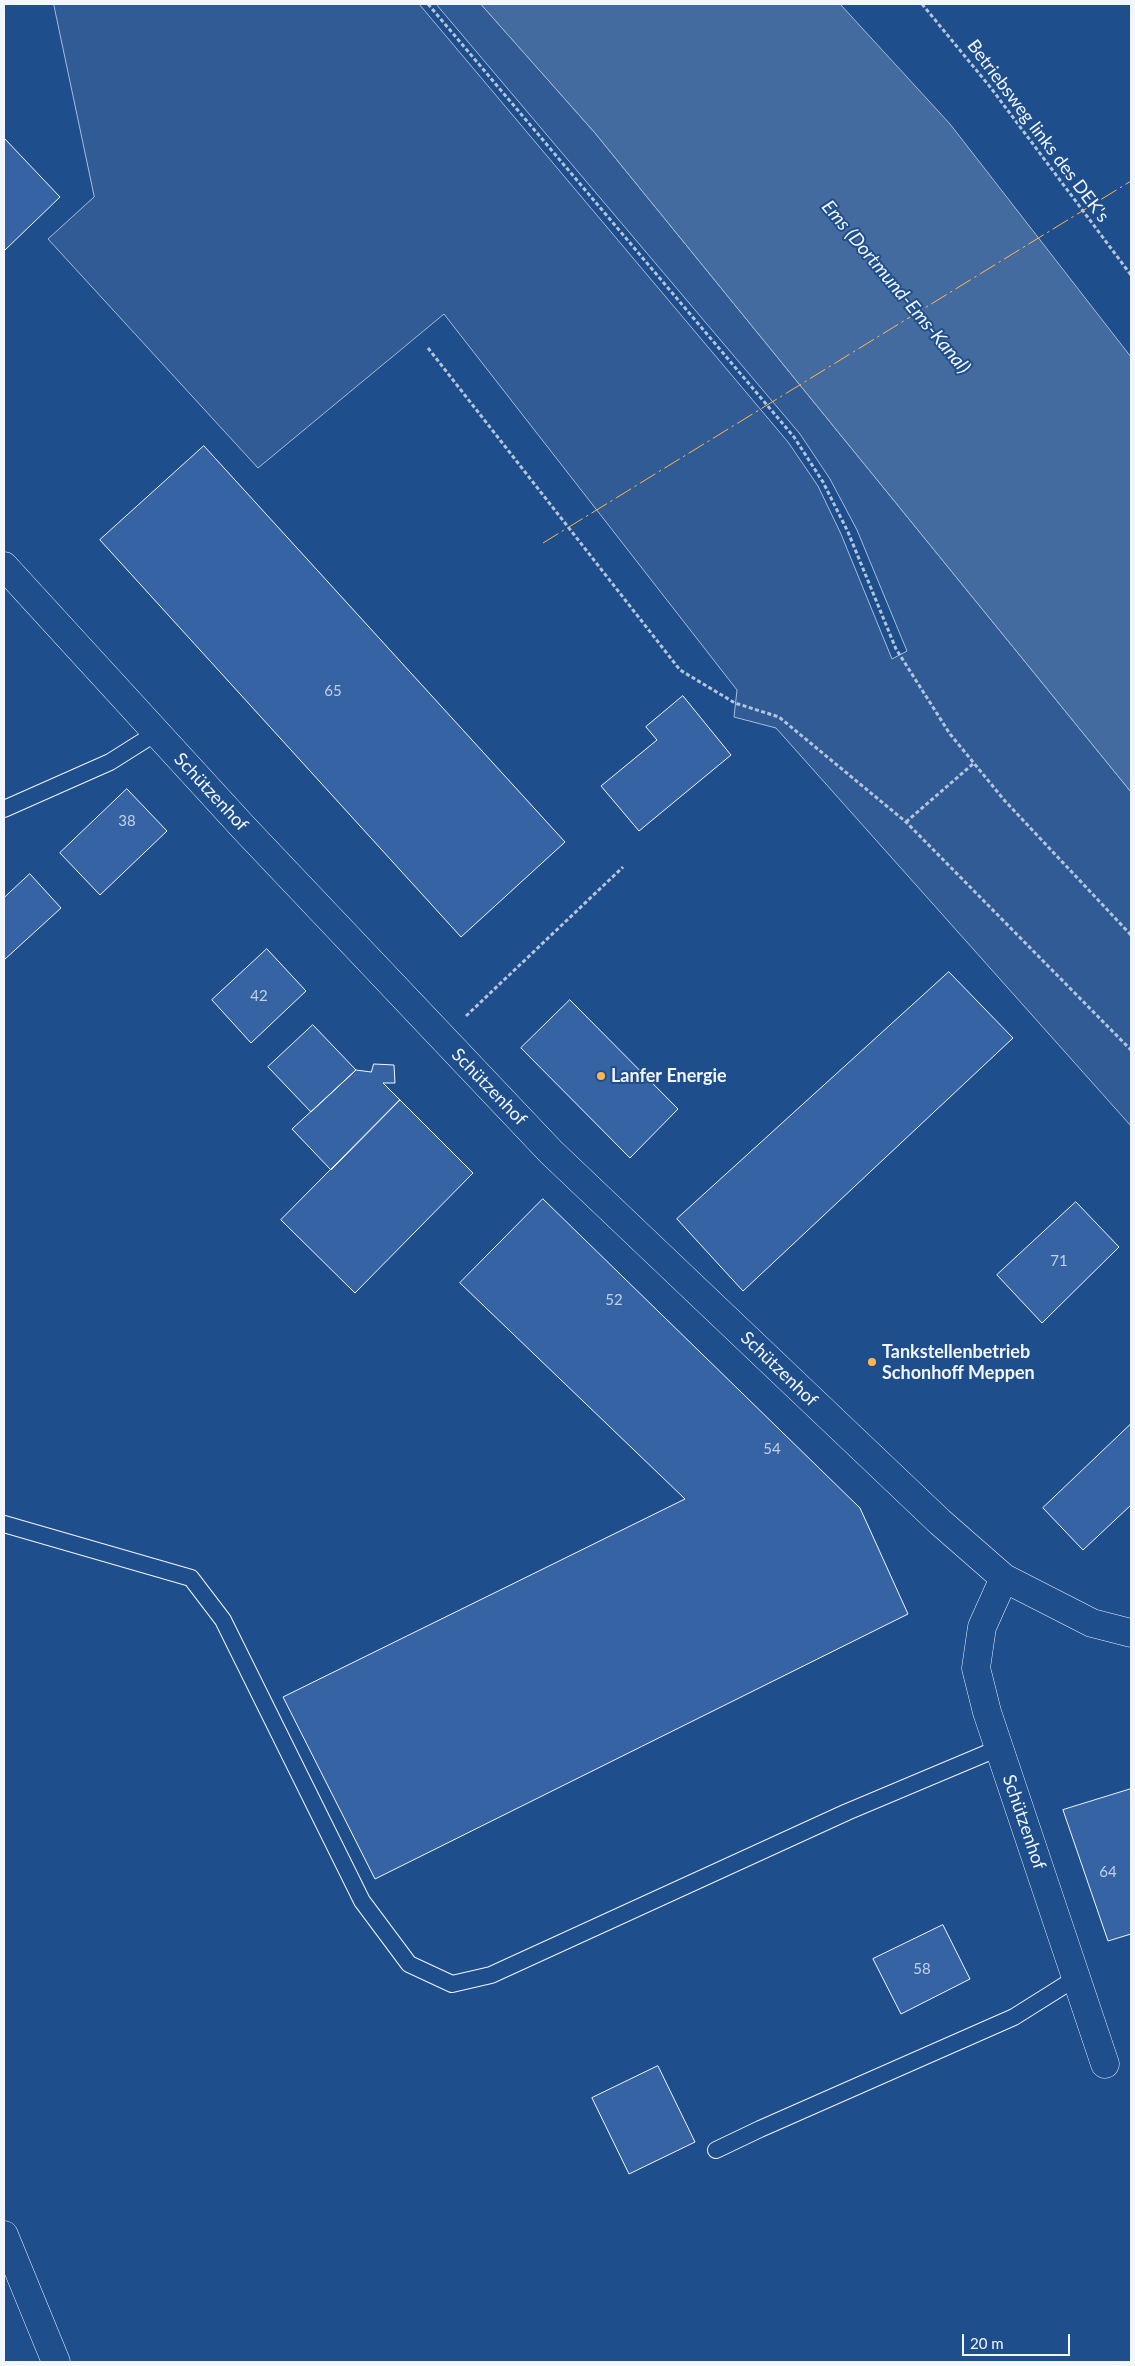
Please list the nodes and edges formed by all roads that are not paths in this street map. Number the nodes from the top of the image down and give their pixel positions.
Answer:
1 (4, 566) edge
2 (156, 733) junction
3 (4, 809) edge
4 (4, 1524) edge
5 (1004, 1578) junction
6 (1131, 1633) edge
7 (999, 1748) junction
8 (1076, 1978) junction
9 (1105, 2064) dead end
10 (716, 2150) dead end
11 (4, 2235) edge
12 (56, 2362) edge

1 - 2 street, Schützenhof
2 - 3 lane
2 - 5 street, Schützenhof
4 - 7 lane
5 - 6 street, Schützenhof
5 - 7 street, Schützenhof
7 - 8 street, Schützenhof
8 - 9 street, Schützenhof
8 - 10 lane
11 - 12 street

